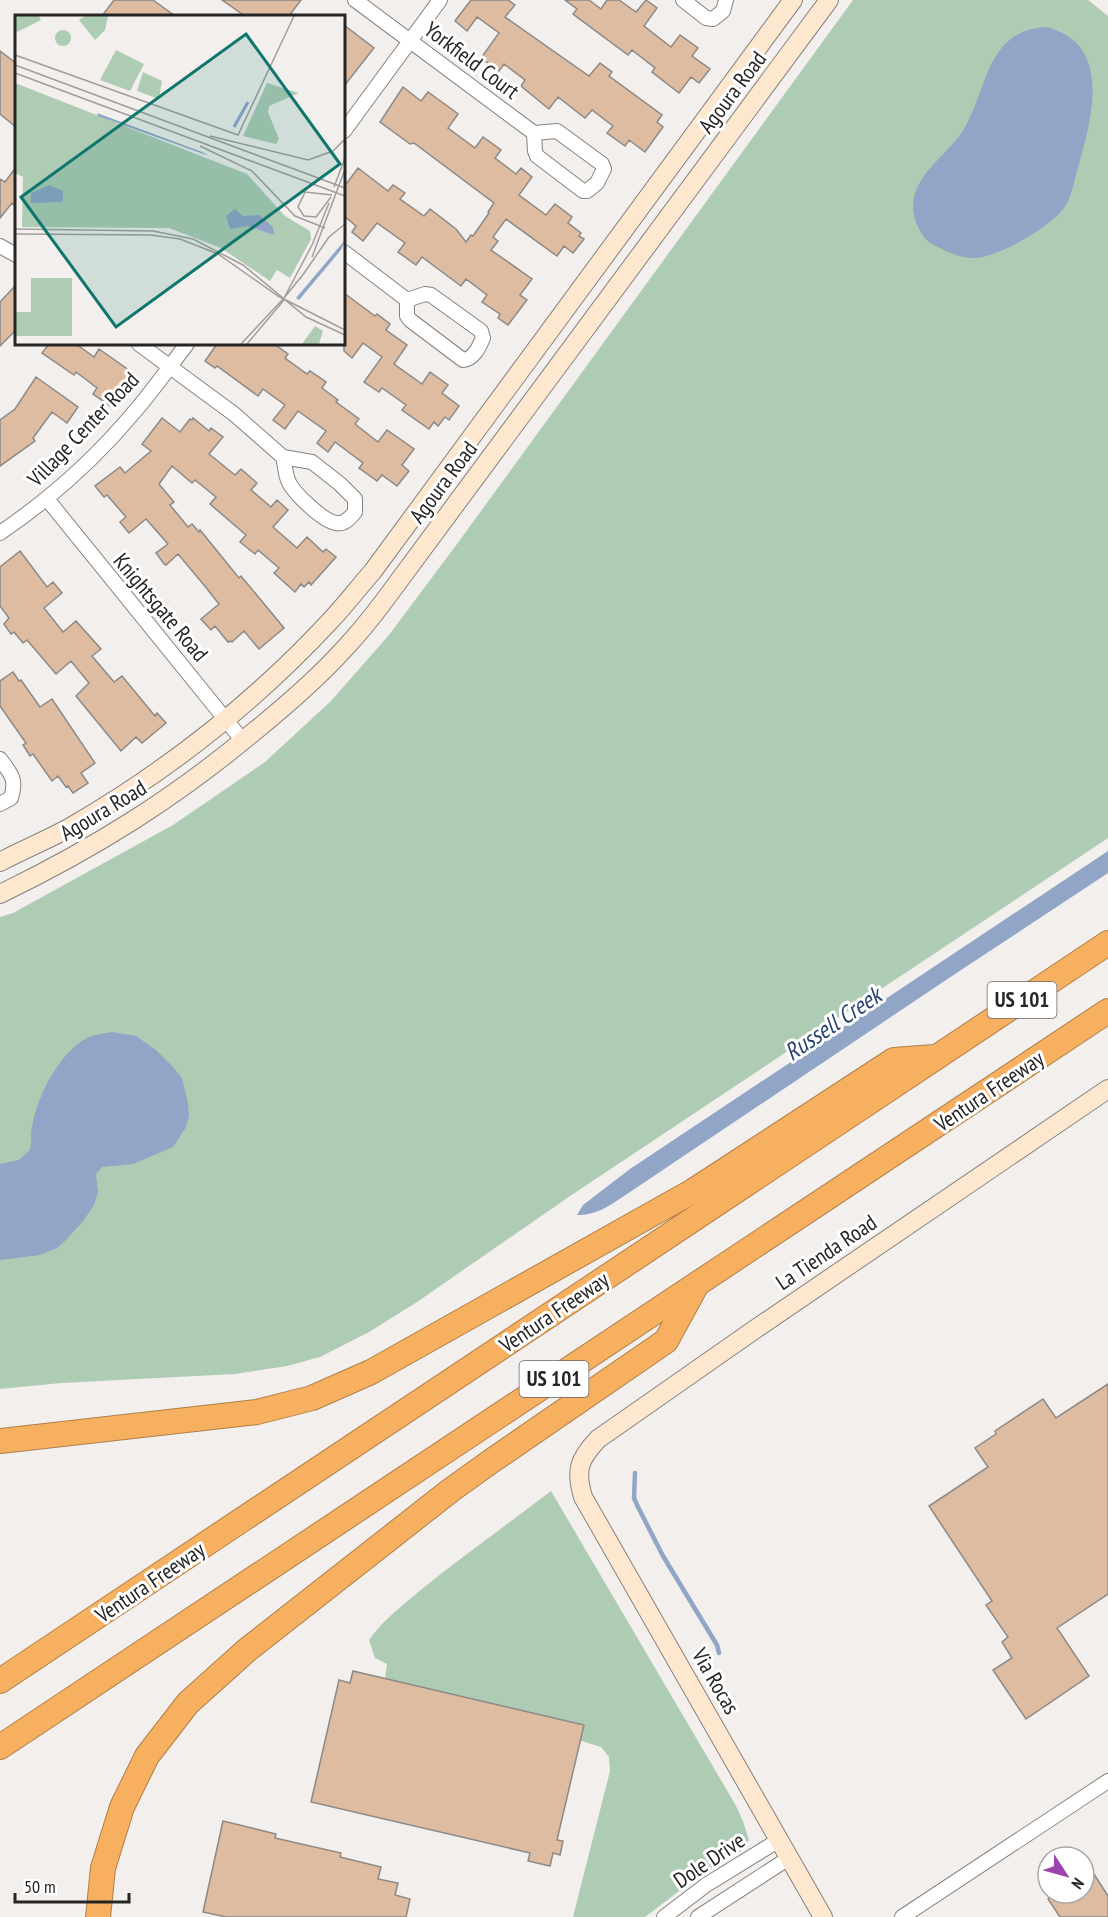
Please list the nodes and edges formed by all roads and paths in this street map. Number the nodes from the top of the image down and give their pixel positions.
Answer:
1 (355, 0) edge
2 (440, 0) edge
3 (683, 0) edge
4 (726, 0) edge
5 (793, 0) edge
6 (829, 0) edge
7 (411, 40) junction
8 (345, 130) edge
9 (534, 133) junction
10 (345, 253) edge
11 (407, 300) junction
12 (140, 345) edge
13 (186, 345) edge
14 (170, 366) junction
15 (284, 457) junction
16 (47, 499) junction
17 (0, 533) edge
18 (226, 719) junction
19 (243, 741) junction
20 (0, 759) edge
21 (0, 804) edge
22 (0, 861) edge
23 (0, 894) edge
24 (1108, 943) edge
25 (1108, 1011) edge
26 (937, 1056) junction
27 (1108, 1089) edge
28 (696, 1285) junction
29 (0, 1441) edge
30 (579, 1464) joint
31 (0, 1681) edge
32 (0, 1747) edge
33 (1108, 1781) edge
34 (779, 1840) junction
35 (789, 1858) junction
36 (98, 1917) edge
37 (664, 1917) edge
38 (698, 1917) edge
39 (823, 1917) edge
40 (903, 1917) edge

1 - 7 street, Yorkfield Court
2 - 7 street
3 - 4 street
5 - 18 main road, Agoura Road
6 - 19 main road, Agoura Road
7 - 8 street
7 - 9 street, Yorkfield Court
9 - 9 street
10 - 11 street
11 - 11 street
12 - 14 street
13 - 14 street, Village Center Road
14 - 15 street
14 - 16 street, Village Center Road
15 - 15 street
16 - 17 street, Village Center Road
16 - 18 street, Knightsgate Road
18 - 19 street, Knightsgate Road
18 - 22 main road, Agoura Road
19 - 23 main road, Agoura Road
20 - 21 street
24 - 26 highway, Ventura Freeway / US 101
25 - 28 highway, Ventura Freeway / US 101
26 - 29 highway
26 - 31 highway, Ventura Freeway / US 101
27 - 30 main road, La Tienda Road
28 - 32 highway, Ventura Freeway / US 101
28 - 36 highway
30 - 34 main road, Via Rocas
33 - 40 street
34 - 35 main road, Via Rocas
34 - 37 street, Dole Drive
35 - 38 street, Dole Drive
35 - 39 main road, Via Rocas

